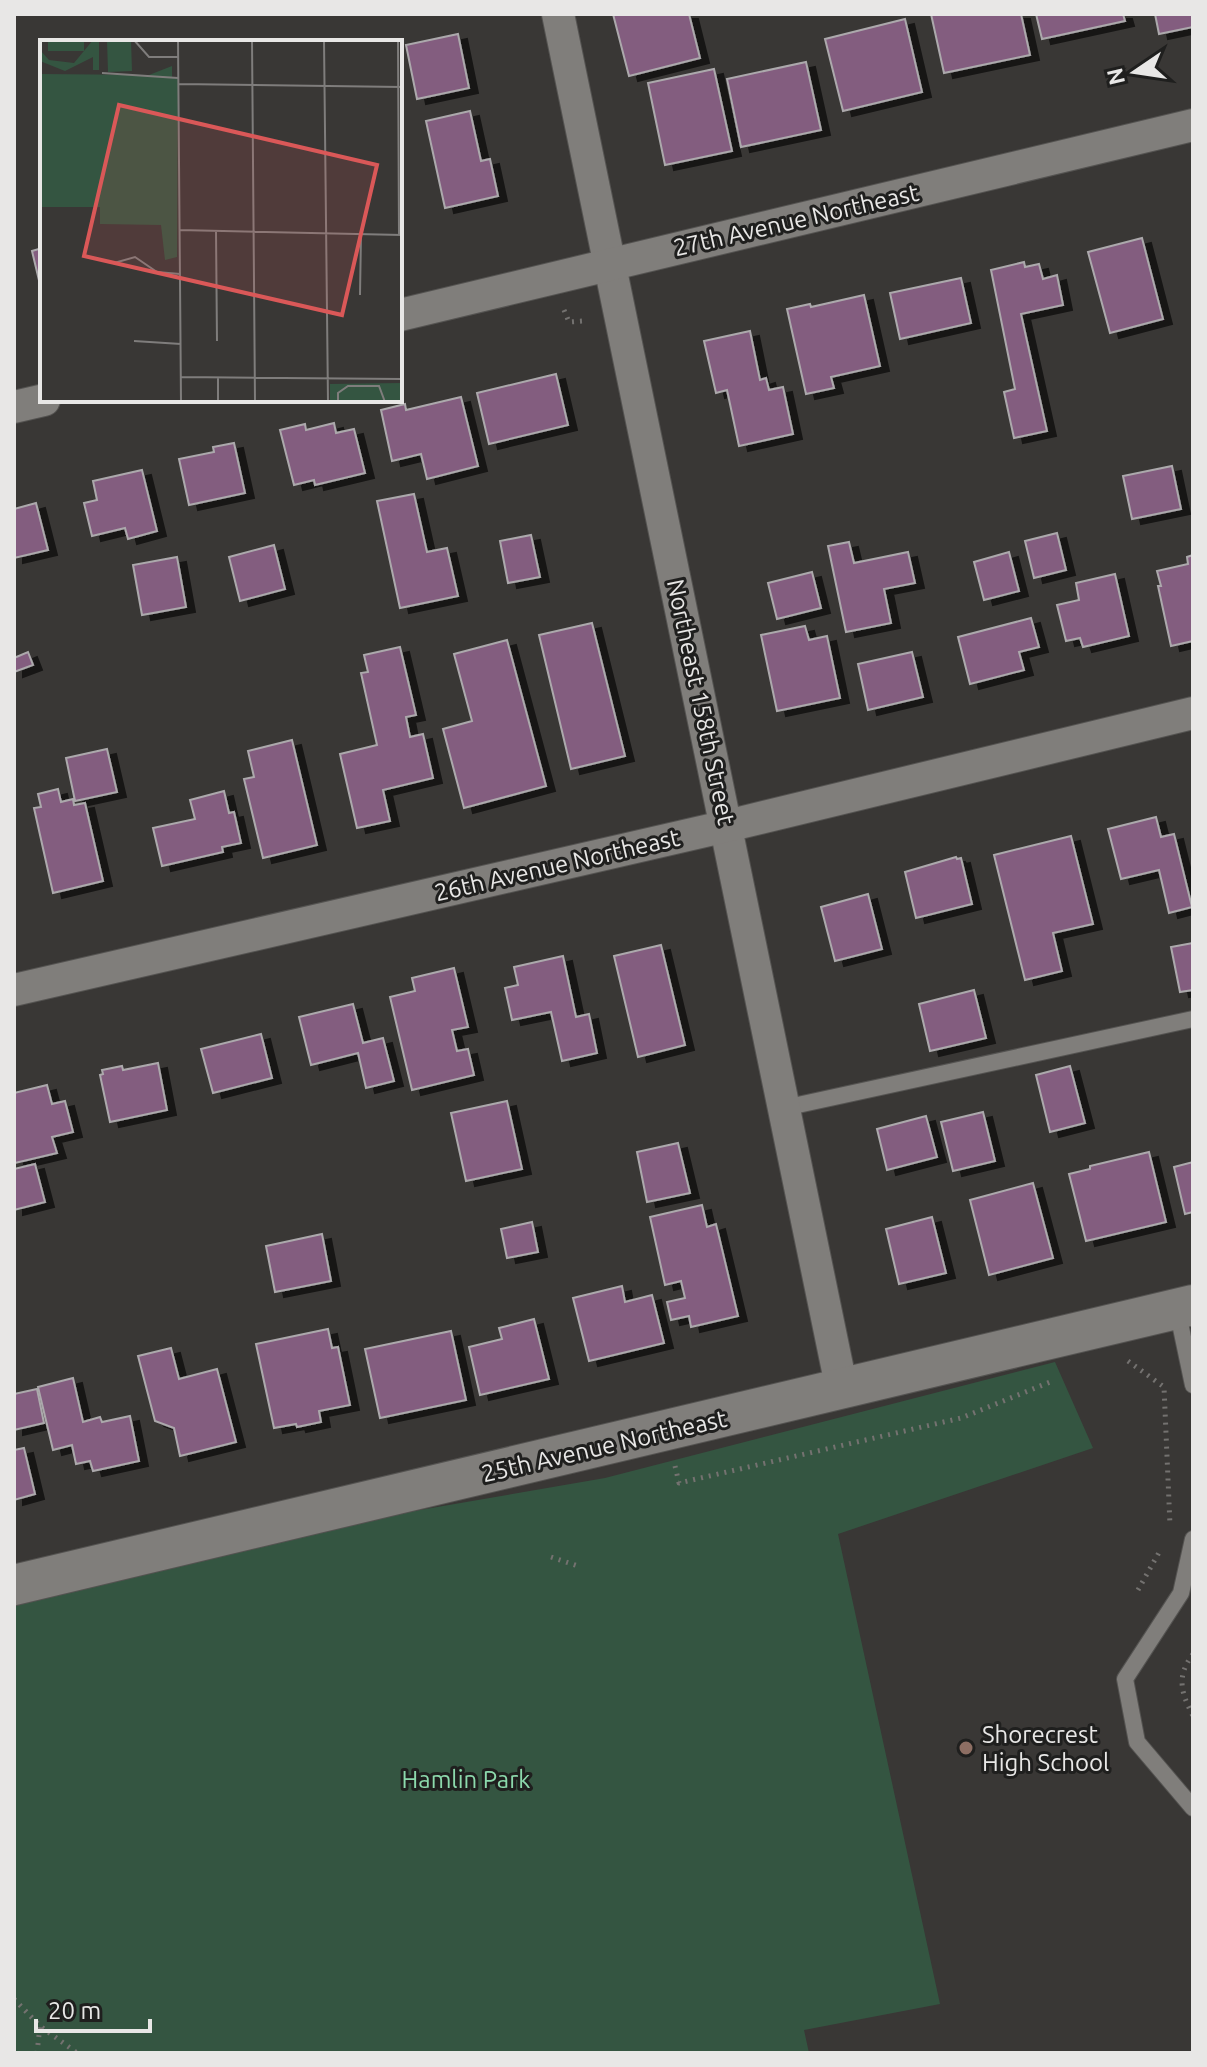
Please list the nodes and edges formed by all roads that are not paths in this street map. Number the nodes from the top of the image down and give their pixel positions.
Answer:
1 (558, 14) edge
2 (1193, 125) edge
3 (610, 264) junction
4 (402, 315) edge
5 (40, 401) edge
6 (14, 407) edge
7 (1193, 713) edge
8 (727, 826) junction
9 (14, 990) edge
10 (1193, 1019) edge
11 (784, 1108) junction
12 (1185, 1307) edge
13 (1193, 1385) edge
14 (842, 1390) junction
15 (1193, 1539) edge
16 (14, 1585) edge
17 (1193, 1808) edge

1 - 3 street, Northeast 158th Street
2 - 3 street, 27th Avenue Northeast
3 - 4 street, 27th Avenue Northeast
3 - 8 street, Northeast 158th Street
5 - 6 street
7 - 8 street, 26th Avenue Northeast
8 - 9 street, 26th Avenue Northeast
8 - 11 street, Northeast 158th Street
10 - 11 lane
11 - 14 street, Northeast 158th Street
12 - 13 lane
12 - 14 street, 25th Avenue Northeast
14 - 16 street, 25th Avenue Northeast
15 - 17 lane

